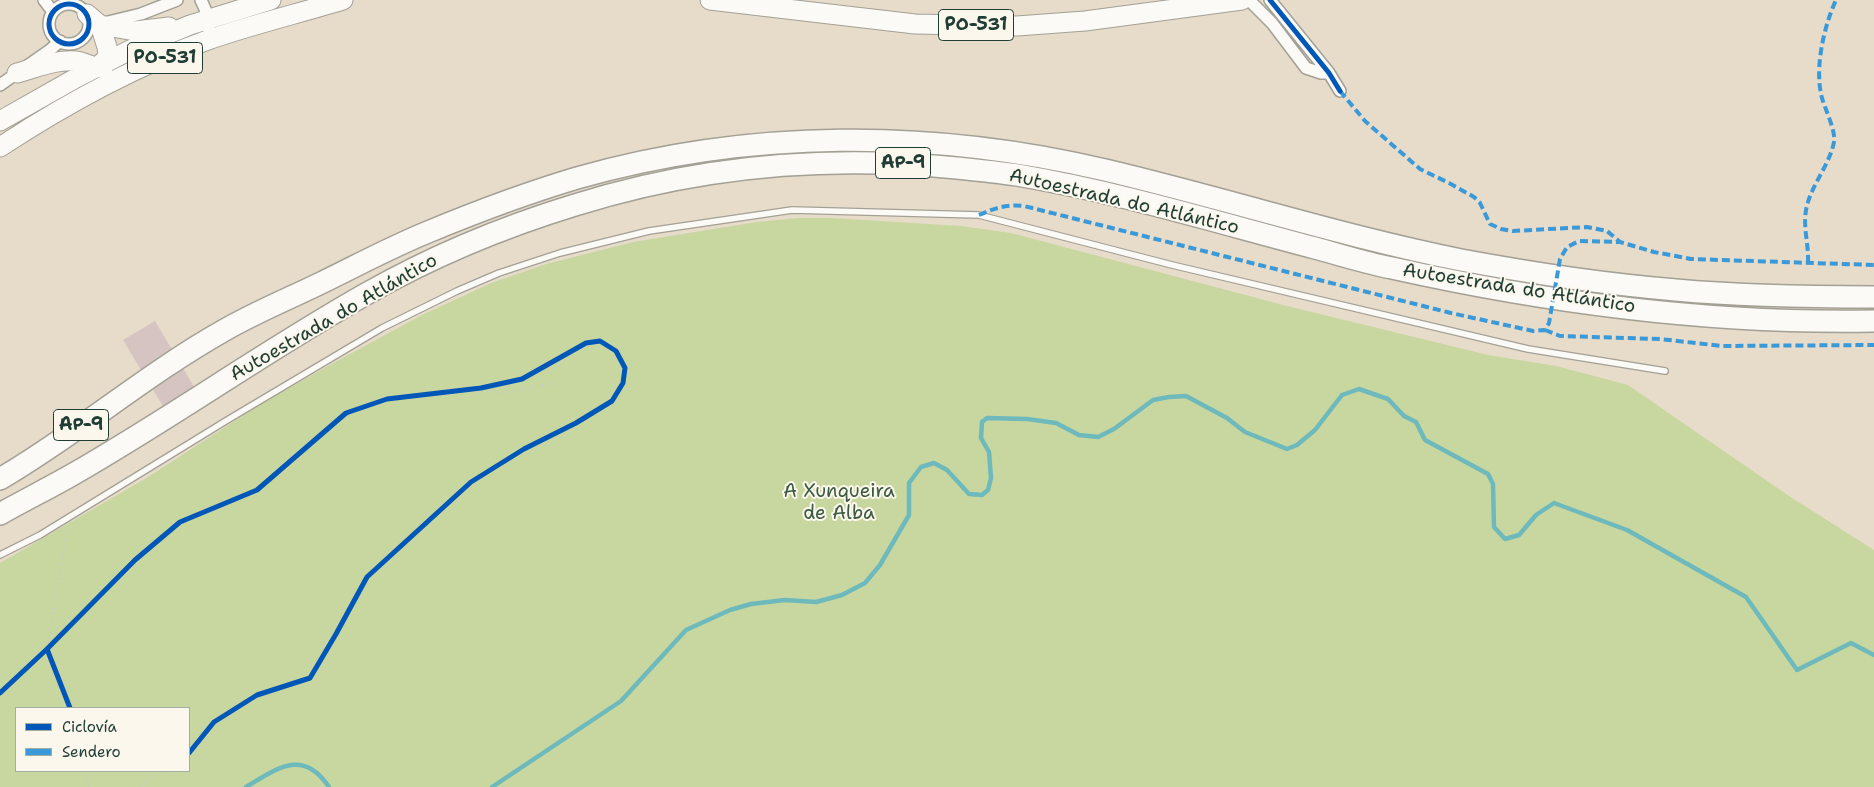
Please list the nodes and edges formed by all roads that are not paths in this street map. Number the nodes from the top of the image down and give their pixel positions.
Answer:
1 (44, 0) edge
2 (177, 0) edge
3 (201, 0) edge
4 (271, 0) edge
5 (343, 0) edge
6 (710, 0) edge
7 (809, 0) edge
8 (1158, 0) edge
9 (1242, 0) edge
10 (1249, 0) edge
11 (1270, 0) edge
12 (53, 12) junction
13 (95, 21) junction
14 (267, 23) junction
15 (190, 24) junction
16 (209, 24) junction
17 (60, 41) junction
18 (97, 68) junction
19 (77, 69) junction
20 (17, 73) junction
21 (1329, 73) junction
22 (0, 85) edge
23 (1340, 91) dead end
24 (0, 121) edge
25 (0, 130) edge
26 (0, 147) edge
27 (1874, 297) edge
28 (1874, 321) edge
29 (1665, 371) dead end
30 (0, 479) edge
31 (0, 514) edge
32 (0, 555) edge

1 - 12 street
2 - 13 street
3 - 16 street
4 - 16 main road, PO-531
5 - 14 main road, PO-531
6 - 9 main road, PO-531
7 - 8 main road, PO-531
10 - 21 street
11 - 21 street
12 - 13 street
12 - 17 street
13 - 15 main road
13 - 17 street
13 - 18 main road
14 - 16 main road
14 - 26 main road, PO-531
15 - 16 main road, PO-531
15 - 18 main road, PO-531
16 - 18 main road
17 - 19 lane
17 - 20 street
18 - 19 main road, PO-531
18 - 25 main road
19 - 20 main road
19 - 24 main road, PO-531
20 - 22 street
21 - 23 street
27 - 30 highway, Autoestrada do Atlántico / AP-9
28 - 31 highway, Autoestrada do Atlántico / AP-9
29 - 32 lane

